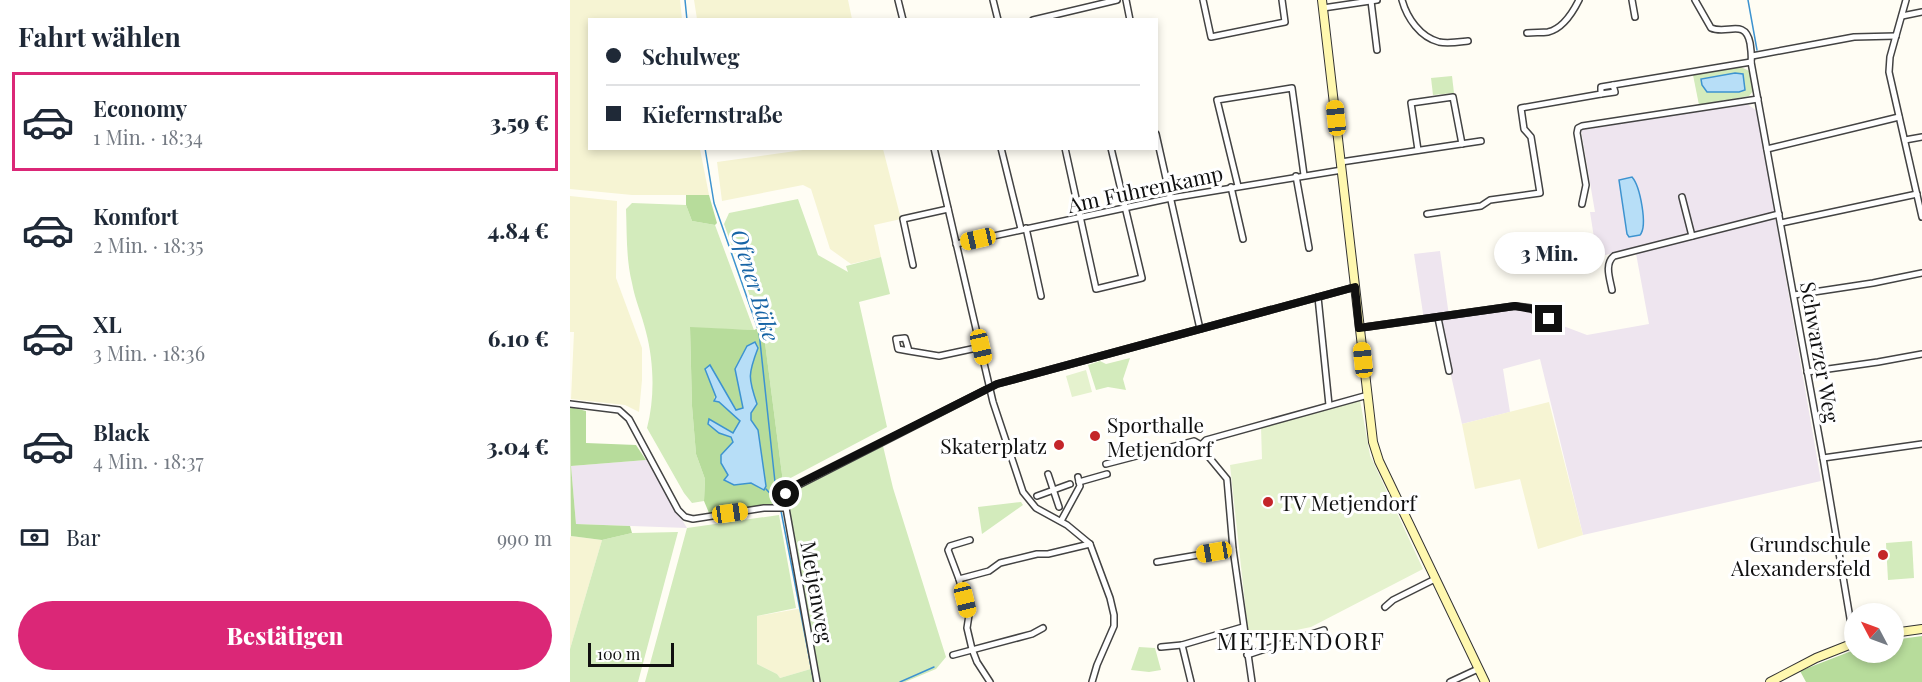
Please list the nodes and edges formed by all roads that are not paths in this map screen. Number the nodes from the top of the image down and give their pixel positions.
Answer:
1 (898, 0) edge
2 (993, 0) edge
3 (1117, 0) edge
4 (1126, 0) edge
5 (1203, 0) edge
6 (1282, 0) edge
7 (1377, 0) edge
8 (1402, 0) edge
9 (1579, 0) edge
10 (1632, 0) edge
11 (1695, 0) edge
12 (1906, 0) edge
13 (1371, 1) edge
14 (1323, 4) edge
15 (1922, 12) edge
16 (1902, 16) junction
17 (1635, 17) dead end
18 (902, 18) edge
19 (998, 18) edge
20 (1039, 18) edge
21 (1130, 18) edge
22 (1527, 33) dead end
23 (1896, 36) junction
24 (1468, 41) dead end
25 (1377, 50) dead end
26 (1751, 59) junction
27 (1758, 99) junction
28 (1899, 117) junction
29 (1922, 137) edge
30 (1905, 140) junction
31 (1481, 141) dead end
32 (1158, 143) edge
33 (1462, 144) junction
34 (1767, 149) junction
35 (934, 150) edge
36 (1002, 150) edge
37 (1065, 150) edge
38 (1111, 150) edge
39 (1418, 150) junction
40 (1341, 166) junction
41 (1304, 175) junction
42 (1296, 176) junction
43 (1238, 186) junction
44 (1231, 187) junction
45 (1917, 194) junction
46 (1682, 196) dead end
47 (1171, 198) junction
48 (1582, 204) dead end
49 (1124, 207) junction
50 (948, 209) junction
51 (1426, 214) dead end
52 (1779, 214) junction
53 (1922, 217) edge
54 (1081, 218) junction
55 (1781, 223) junction
56 (1023, 229) junction
57 (1692, 236) junction
58 (1243, 239) dead end
59 (956, 244) junction
60 (1309, 248) dead end
61 (913, 265) dead end
62 (1922, 273) edge
63 (1355, 287) junction
64 (1612, 290) dead end
65 (1794, 295) junction
66 (1041, 296) dead end
67 (1318, 297) junction
68 (1438, 318) junction
69 (1549, 319) dead end
70 (1359, 328) junction
71 (1200, 329) junction
72 (981, 347) junction
73 (909, 351) dead end
74 (1922, 354) edge
75 (1449, 371) dead end
76 (1808, 372) junction
77 (991, 387) junction
78 (1368, 395) junction
79 (570, 404) edge
80 (1329, 405) junction
81 (1922, 444) edge
82 (1202, 445) junction
83 (1823, 458) junction
84 (1106, 464) dead end
85 (1048, 474) dead end
86 (1107, 474) dead end
87 (1070, 484) dead end
88 (1054, 490) junction
89 (1037, 496) dead end
90 (1059, 507) dead end
91 (786, 508) junction
92 (1061, 521) junction
93 (970, 540) dead end
94 (1090, 544) junction
95 (1233, 549) junction
96 (1157, 562) dead end
97 (959, 579) junction
98 (1436, 579) junction
99 (1849, 603) edge
100 (1384, 607) dead end
101 (1243, 627) junction
102 (1043, 628) dead end
103 (1324, 630) dead end
104 (1922, 630) edge
105 (1904, 632) edge
106 (1182, 645) junction
107 (1161, 647) dead end
108 (1844, 647) edge
109 (972, 649) junction
110 (953, 655) dead end
111 (1247, 655) junction
112 (1478, 669) junction
113 (817, 682) edge
114 (990, 682) edge
115 (1092, 682) edge
116 (1191, 682) edge
117 (1252, 682) edge
118 (1450, 682) edge
119 (1485, 682) edge
120 (1770, 682) edge

1 - 18 street
2 - 19 street
3 - 20 street
4 - 21 street
5 - 6 street
7 - 13 street
8 - 24 street
9 - 22 street
10 - 17 street
11 - 26 street, Schwarzer Weg
12 - 16 street
13 - 14 street
13 - 25 street
14 - 40 street
15 - 16 street
16 - 23 street
23 - 26 street
23 - 28 street
26 - 27 street, Schwarzer Weg
26 - 51 street
27 - 34 street, Schwarzer Weg
27 - 48 street
28 - 30 street
28 - 34 street
29 - 30 street
30 - 45 street
31 - 33 street, Am Fuhrenkamp
32 - 47 street
33 - 39 street, Am Fuhrenkamp
33 - 39 street
34 - 52 street, Schwarzer Weg
35 - 50 street
36 - 56 street
37 - 54 street
38 - 49 street
39 - 40 street, Am Fuhrenkamp
40 - 41 street, Am Fuhrenkamp
40 - 63 street
41 - 42 street, Am Fuhrenkamp
41 - 43 street
42 - 43 street, Am Fuhrenkamp
42 - 60 street
43 - 44 street, Am Fuhrenkamp
44 - 47 street, Am Fuhrenkamp
44 - 58 street
45 - 53 street
45 - 55 street
46 - 57 street
47 - 49 street, Am Fuhrenkamp
47 - 71 street
49 - 54 street, Am Fuhrenkamp
49 - 54 street
50 - 59 street
50 - 61 street
52 - 55 street, Schwarzer Weg
52 - 57 street
54 - 56 street, Am Fuhrenkamp
55 - 65 street, Schwarzer Weg
56 - 59 street, Am Fuhrenkamp
56 - 66 street
57 - 64 street
59 - 72 street
62 - 65 street
63 - 67 street
63 - 70 street
65 - 76 street, Schwarzer Weg
67 - 71 street
67 - 80 street
68 - 69 street
68 - 70 street
68 - 75 street
70 - 78 street
71 - 77 street
72 - 73 street
72 - 77 street
74 - 76 street
76 - 83 street, Schwarzer Weg
77 - 91 street
77 - 92 street
78 - 80 street
78 - 98 street
79 - 91 street
80 - 82 street
81 - 83 street
82 - 84 street
82 - 95 street
83 - 99 street, Schwarzer Weg
85 - 88 street
86 - 92 street
87 - 88 street
88 - 89 street
88 - 90 street
91 - 113 street, Metjenweg
92 - 94 street
93 - 97 street
94 - 97 street
94 - 115 street
95 - 96 street
95 - 101 street
97 - 109 street
98 - 100 street
98 - 112 street
101 - 106 street
101 - 111 street
102 - 109 street
103 - 111 street
104 - 105 street
106 - 107 street
106 - 116 street
108 - 120 street
109 - 110 street
109 - 114 street
111 - 117 street
112 - 118 street
112 - 119 street

